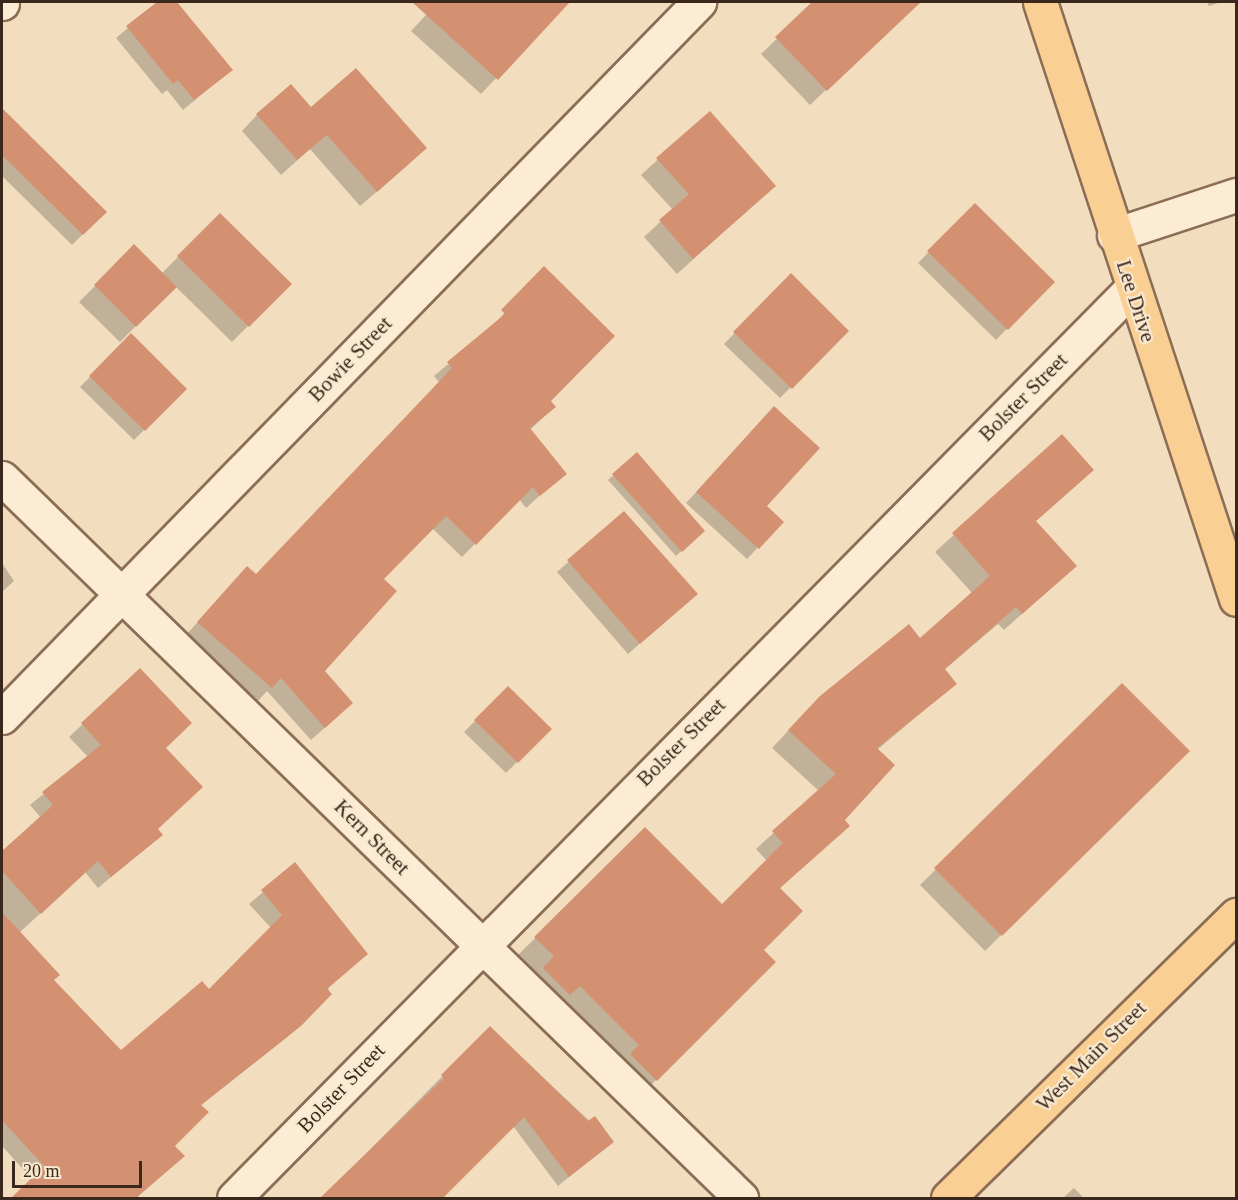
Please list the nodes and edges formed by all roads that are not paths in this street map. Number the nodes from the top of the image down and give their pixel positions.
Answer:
1 (699, 2) edge
2 (1040, 2) edge
3 (1236, 195) edge
4 (1114, 235) junction
5 (1132, 288) junction
6 (2, 478) edge
7 (121, 594) junction
8 (1236, 599) edge
9 (2, 717) edge
10 (1236, 915) edge
11 (481, 944) junction
12 (234, 1198) edge
13 (741, 1198) edge
14 (948, 1198) edge

1 - 7 street, Bowie Street
2 - 4 main road, Lee Drive
3 - 4 street
4 - 5 main road, Lee Drive
5 - 8 main road, Lee Drive
5 - 11 street, Bolster Street
6 - 7 street, Kern Street
7 - 9 street, Bowie Street
7 - 11 street, Kern Street
10 - 14 main road, West Main Street
11 - 12 street, Bolster Street
11 - 13 street, Kern Street

